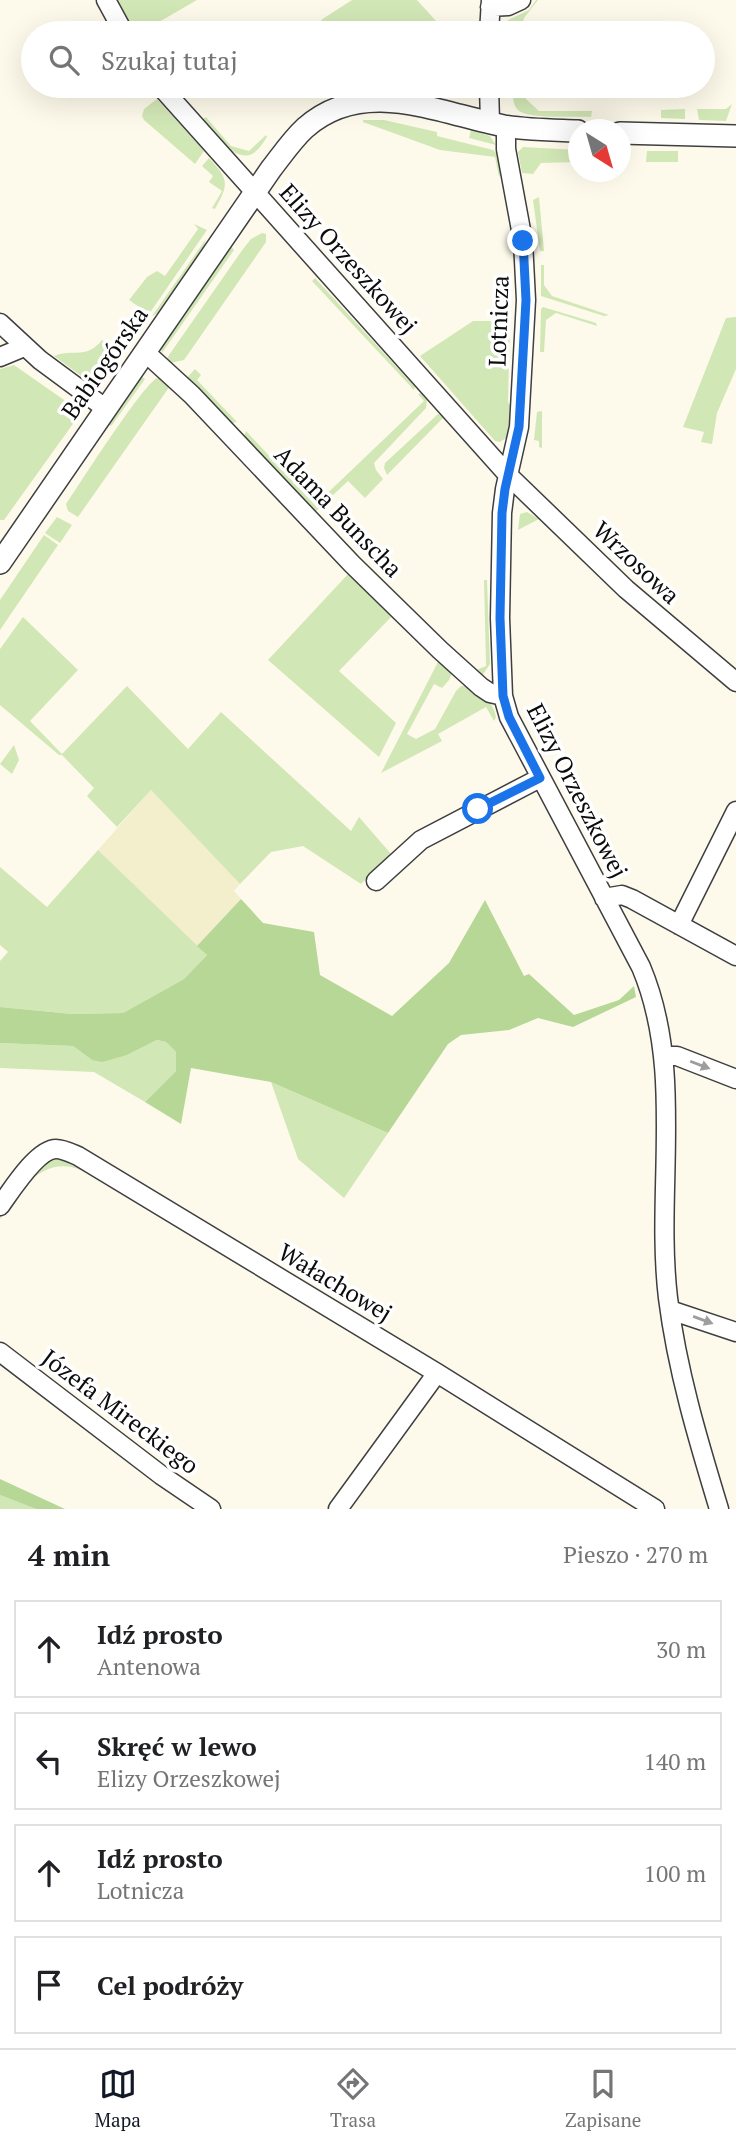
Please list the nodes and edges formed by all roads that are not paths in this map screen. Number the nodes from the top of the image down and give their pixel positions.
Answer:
1 (106, 0) edge
2 (522, 0) edge
3 (490, 4) edge
4 (117, 21) edge
5 (171, 98) edge
6 (492, 98) edge
7 (498, 124) junction
8 (568, 130) edge
9 (631, 133) edge
10 (736, 136) edge
11 (255, 192) junction
12 (0, 323) edge
13 (24, 347) junction
14 (145, 352) junction
15 (0, 357) edge
16 (106, 408) junction
17 (508, 475) junction
18 (0, 563) edge
19 (736, 682) edge
20 (503, 696) junction
21 (540, 778) junction
22 (736, 811) edge
23 (376, 881) dead end
24 (604, 898) junction
25 (679, 925) junction
26 (736, 956) edge
27 (664, 1056) junction
28 (736, 1079) edge
29 (0, 1206) edge
30 (670, 1310) junction
31 (736, 1332) edge
32 (0, 1352) edge
33 (437, 1373) junction
34 (211, 1509) edge
35 (338, 1509) edge
36 (655, 1509) edge
37 (719, 1509) edge

1 - 4 street
2 - 3 street
5 - 11 street, Elizy Orzeszkowej
6 - 7 street, Lotnicza
7 - 8 street, Babiogórska
7 - 11 street, Babiogórska
7 - 17 street, Lotnicza
9 - 10 street
11 - 14 street, Babiogórska
11 - 17 street, Elizy Orzeszkowej
12 - 13 street
13 - 15 street
13 - 16 street
14 - 16 street, Babiogórska
14 - 20 street, Adama Bunscha
16 - 18 street, Babiogórska
17 - 19 street, Wrzosowa
17 - 20 street, Elizy Orzeszkowej
20 - 21 street, Elizy Orzeszkowej
21 - 23 street
21 - 24 street, Elizy Orzeszkowej
22 - 25 street
24 - 25 street
24 - 27 street, Elizy Orzeszkowej
25 - 26 street
27 -> 28 street
27 - 30 street, Elizy Orzeszkowej
29 - 33 street, Wałachowej
30 -> 31 street
30 - 37 street, Elizy Orzeszkowej
32 - 34 street, Józefa Mireckiego
33 - 35 street
33 - 36 street, Wałachowej

